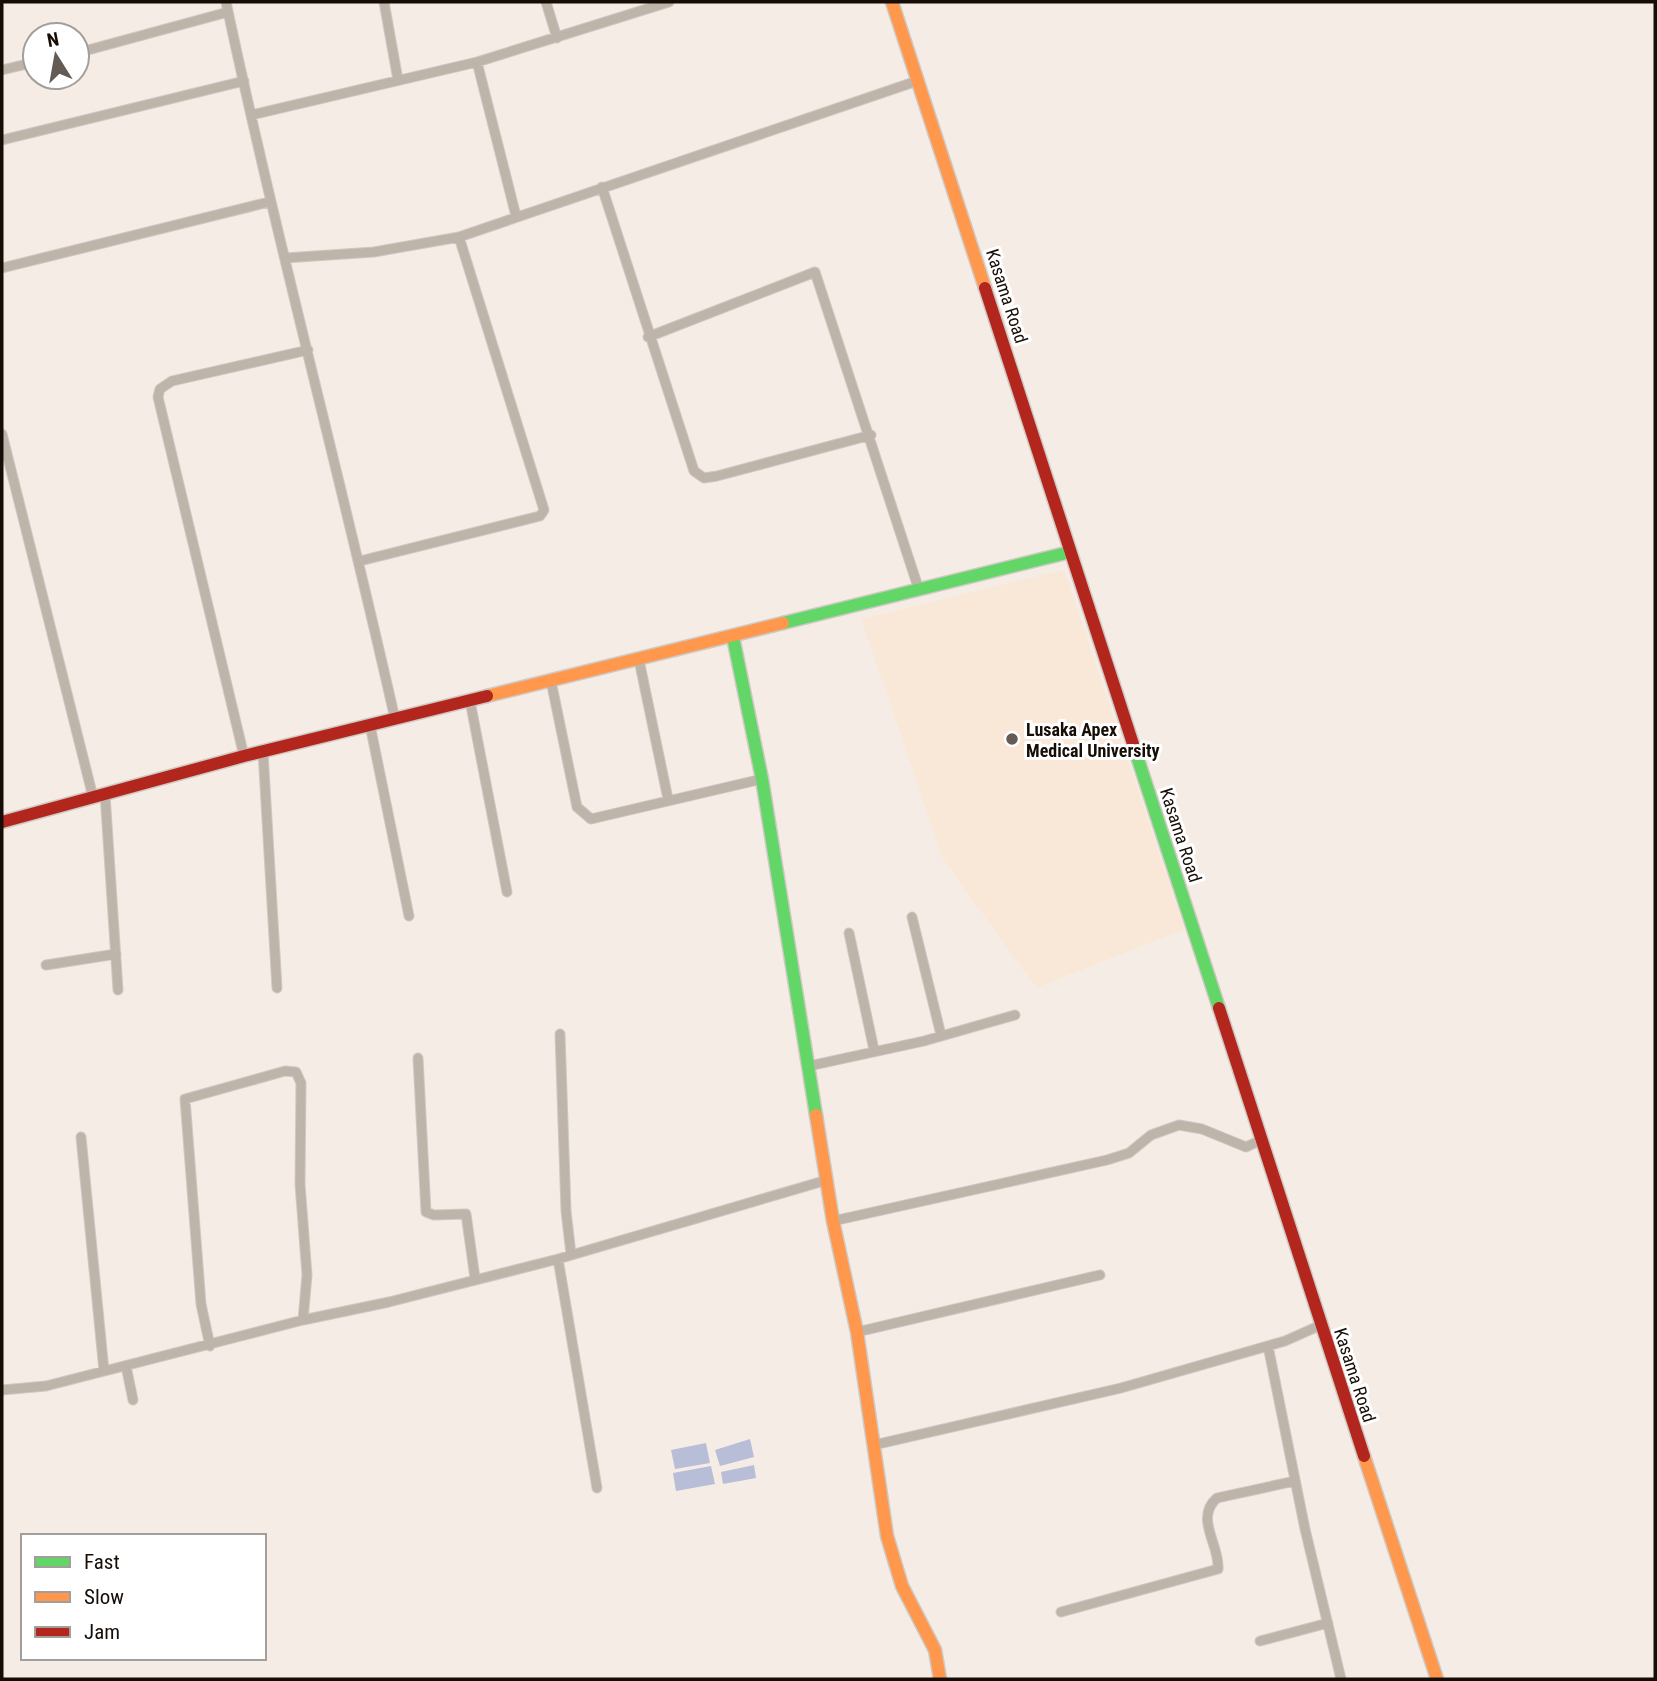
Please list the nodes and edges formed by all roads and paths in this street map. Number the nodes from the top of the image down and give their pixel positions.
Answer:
1 (384, 2) edge
2 (545, 2) edge
3 (669, 2) edge
4 (892, 2) edge
5 (227, 7) edge
6 (557, 38) junction
7 (91, 50) edge
8 (477, 62) junction
9 (21, 65) edge
10 (2, 70) edge
11 (398, 80) junction
12 (244, 81) junction
13 (917, 81) junction
14 (251, 115) junction
15 (2, 140) edge
16 (602, 187) junction
17 (269, 202) junction
18 (516, 216) junction
19 (460, 237) junction
20 (285, 258) junction
21 (2, 268) edge
22 (649, 337) junction
23 (308, 350) junction
24 (2, 434) edge
25 (871, 435) junction
26 (1070, 552) junction
27 (360, 561) junction
28 (919, 590) junction
29 (733, 637) junction
30 (639, 660) junction
31 (551, 681) junction
32 (470, 701) junction
33 (395, 719) junction
34 (369, 726) junction
35 (263, 752) junction
36 (244, 756) junction
37 (762, 779) junction
38 (99, 796) junction
39 (668, 799) junction
40 (2, 822) edge
41 (506, 892) dead end
42 (409, 916) dead end
43 (912, 917) dead end
44 (849, 933) dead end
45 (116, 954) junction
46 (46, 965) dead end
47 (277, 988) dead end
48 (118, 990) dead end
49 (1015, 1015) dead end
50 (559, 1034) dead end
51 (941, 1035) junction
52 (874, 1050) junction
53 (418, 1058) dead end
54 (809, 1066) junction
55 (81, 1137) dead end
56 (1261, 1140) junction
57 (827, 1180) junction
58 (833, 1221) junction
59 (571, 1254) junction
60 (558, 1259) junction
61 (1100, 1275) dead end
62 (475, 1278) junction
63 (303, 1320) junction
64 (1321, 1325) junction
65 (857, 1332) junction
66 (210, 1346) junction
67 (1268, 1346) junction
68 (126, 1366) junction
69 (104, 1371) junction
70 (2, 1390) edge
71 (133, 1400) dead end
72 (874, 1445) junction
73 (1295, 1481) junction
74 (597, 1488) dead end
75 (1061, 1612) dead end
76 (1328, 1623) junction
77 (1260, 1641) dead end
78 (940, 1679) edge
79 (1341, 1679) edge
80 (1437, 1679) edge

1 - 11 street
2 - 6 street
3 - 6 street
4 - 13 street, Kasama Road
5 - 7 street
5 - 12 street
6 - 8 street
8 - 11 street
8 - 18 street
9 - 10 street
11 - 14 street
12 - 14 street
12 - 15 street
13 - 16 street
13 - 26 street, Kasama Road
14 - 17 street
16 - 18 street
16 - 22 street
17 - 20 street
17 - 21 street
18 - 19 street
19 - 20 street
19 - 27 street
20 - 23 street
22 - 25 street
22 - 25 street
23 - 27 street
23 - 36 street
24 - 38 street
25 - 28 street
26 - 28 street
26 - 56 street, Kasama Road
27 - 33 street
28 - 29 street
29 - 30 street
29 - 37 street
30 - 31 street
30 - 39 street
31 - 32 street
31 - 39 street
32 - 33 street
32 - 41 street
33 - 34 street
34 - 35 street
34 - 42 street
35 - 36 street
35 - 47 street
36 - 38 street
37 - 39 street
37 - 54 street
38 - 40 street
38 - 45 street
43 - 51 street
44 - 52 street
45 - 46 street
45 - 48 street
49 - 51 street
50 - 59 street
51 - 52 street
52 - 54 street
53 - 62 street
54 - 57 street
55 - 69 street
56 - 58 street
56 - 64 street, Kasama Road
57 - 58 street
57 - 59 street
58 - 65 street
59 - 60 street
60 - 62 street
60 - 74 street
61 - 65 street
62 - 63 street
63 - 66 street
63 - 66 street
64 - 67 street
64 - 80 street, Kasama Road
65 - 72 street
66 - 68 street
67 - 72 street
67 - 73 street
68 - 69 street
68 - 71 street
69 - 70 street
72 - 78 street
73 - 75 street
73 - 76 street
76 - 77 street
76 - 79 street

